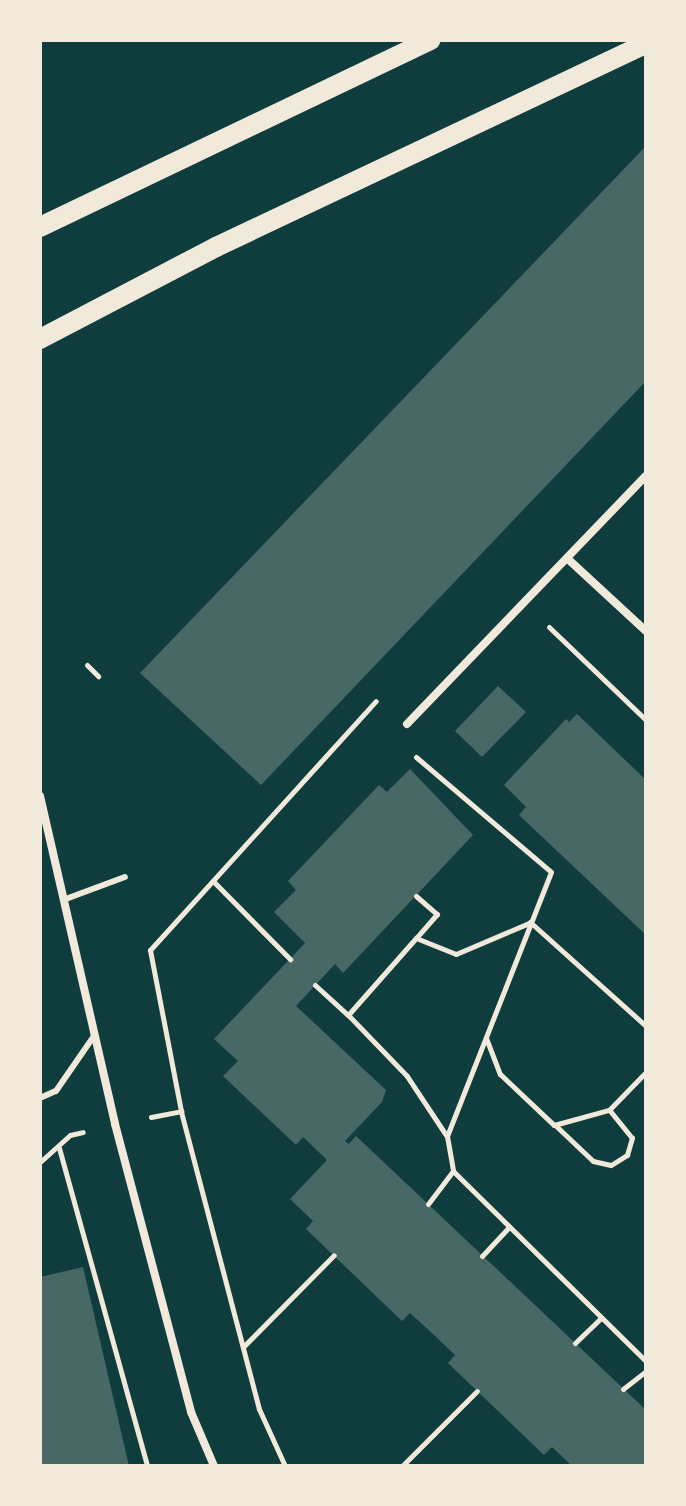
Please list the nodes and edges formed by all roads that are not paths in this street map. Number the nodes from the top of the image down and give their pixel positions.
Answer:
1 (430, 40) edge
2 (646, 44) edge
3 (40, 227) edge
4 (40, 339) edge
5 (646, 476) edge
6 (569, 560) junction
7 (646, 631) edge
8 (407, 724) road end
9 (40, 796) edge
10 (125, 877) dead end
11 (63, 900) junction
12 (94, 1036) junction
13 (40, 1098) edge
14 (214, 1466) edge

1 - 3 main road
2 - 4 main road
5 - 6 street
6 - 7 street
6 - 8 street
9 - 11 street
10 - 11 lane
11 - 12 street
12 - 13 lane
12 - 14 street

